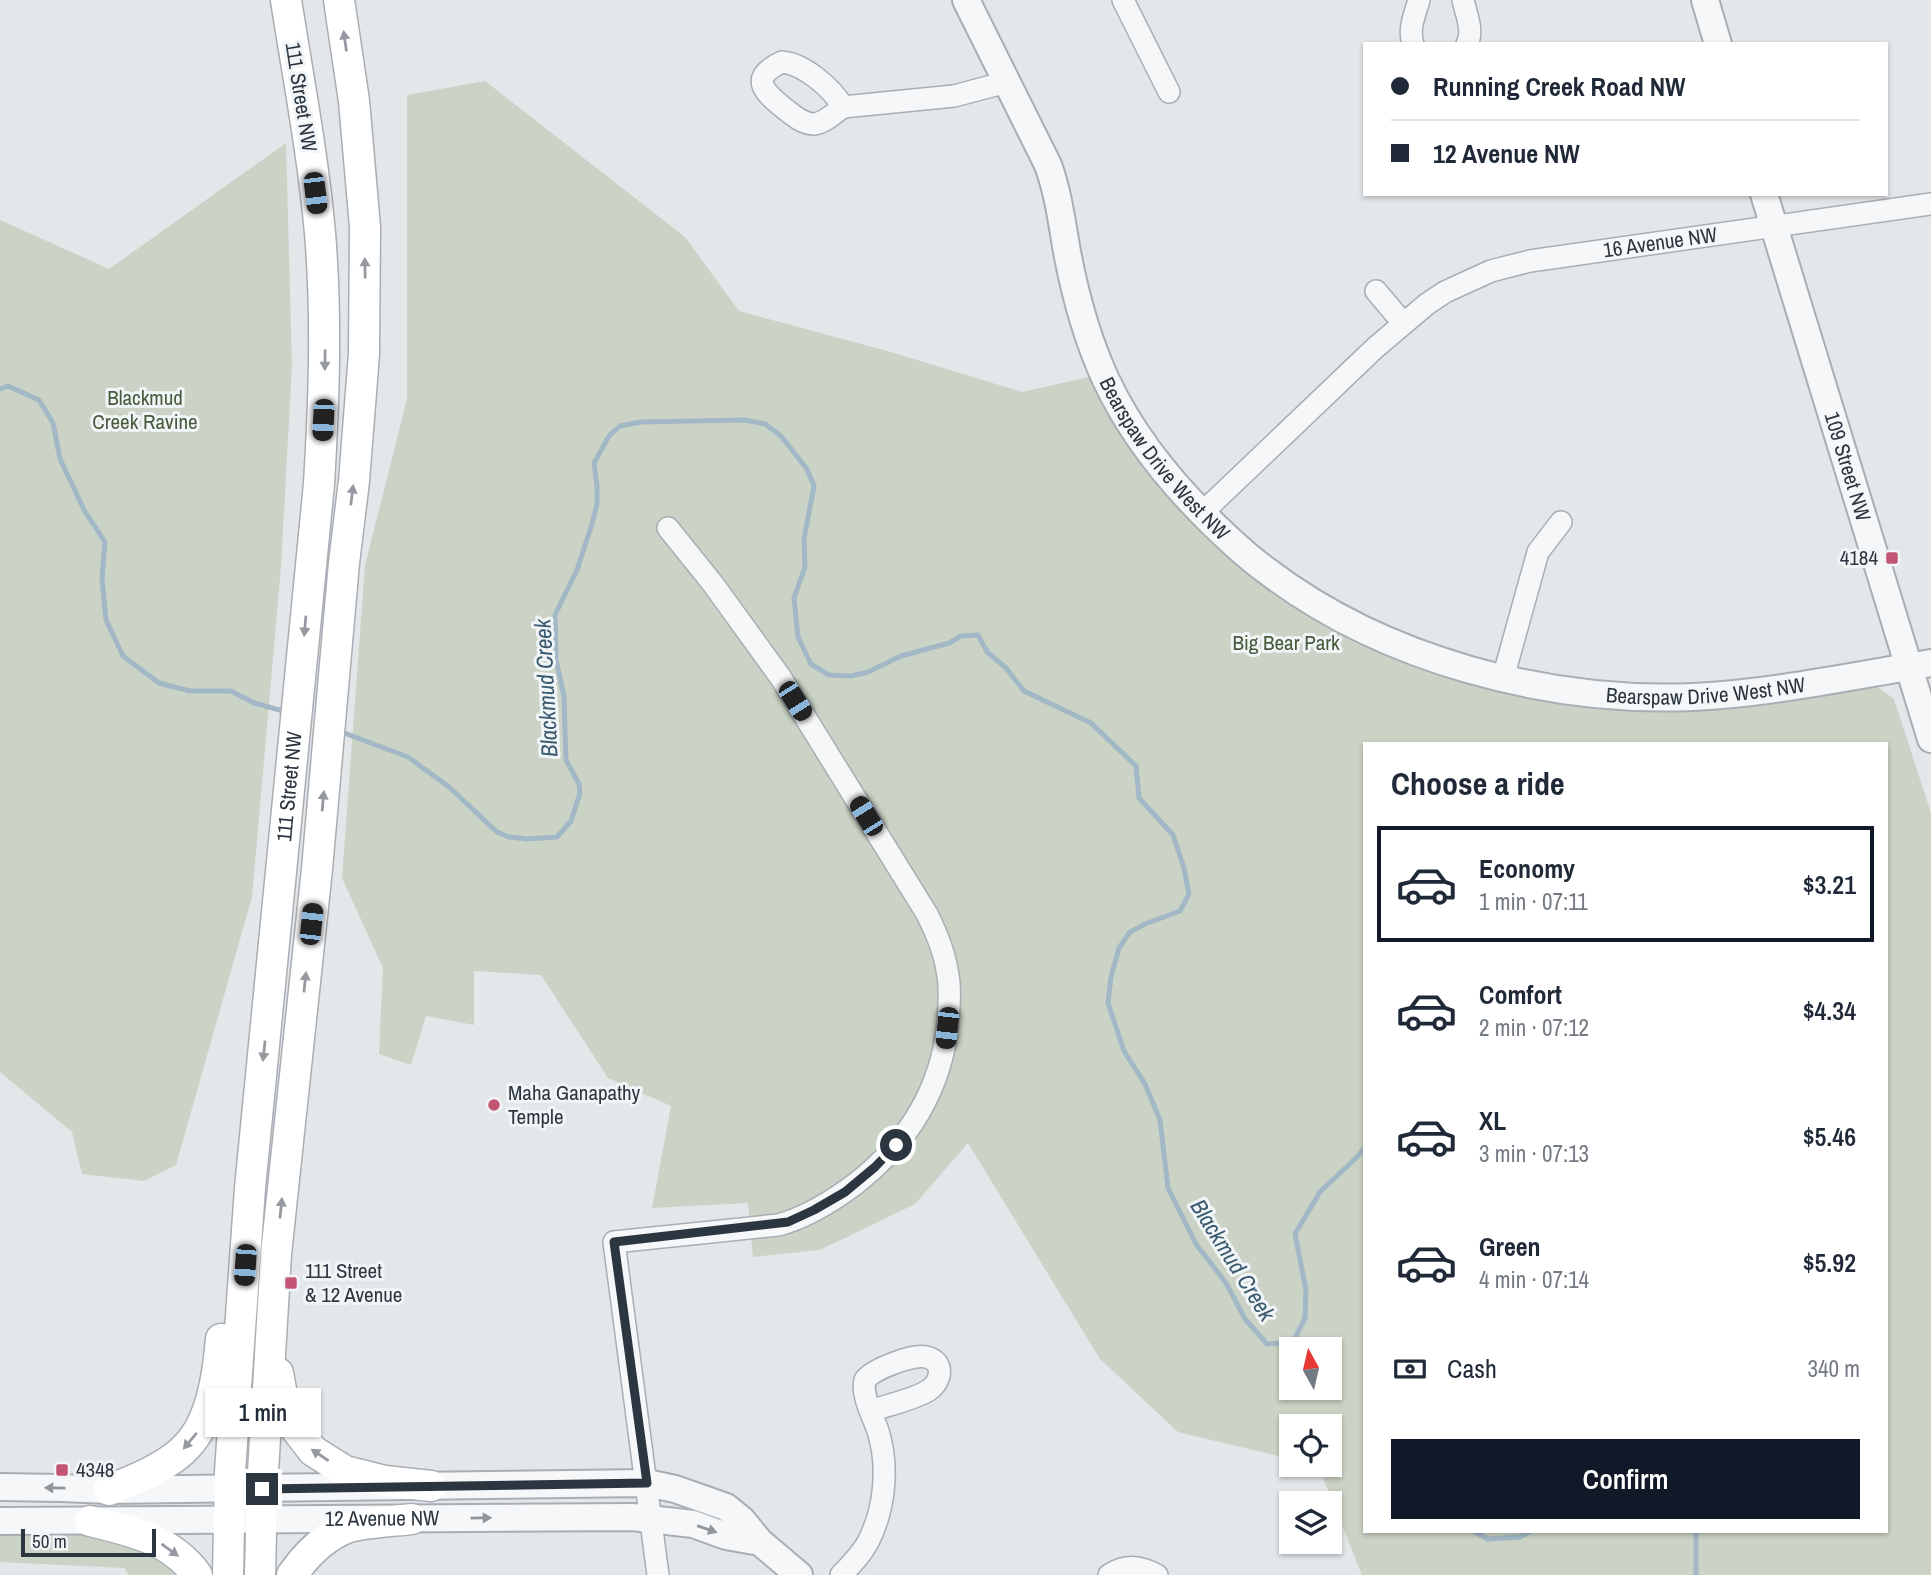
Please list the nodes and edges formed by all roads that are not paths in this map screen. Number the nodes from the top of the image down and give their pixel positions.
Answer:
1 (286, 0) edge
2 (339, 0) edge
3 (966, 0) edge
4 (1123, 0) edge
5 (1419, 0) edge
6 (1463, 0) edge
7 (1705, 0) edge
8 (1412, 42) edge
9 (1467, 42) edge
10 (1717, 42) edge
11 (1007, 82) junction
12 (1169, 92) dead end
13 (842, 107) dead end
14 (1765, 196) edge
15 (1931, 204) edge
16 (1773, 226) junction
17 (1376, 291) dead end
18 (1403, 323) junction
19 (1202, 513) junction
20 (1561, 522) dead end
21 (668, 528) dead end
22 (1920, 665) edge
23 (1503, 678) junction
24 (1931, 739) edge
25 (250, 1188) junction
26 (272, 1336) junction
27 (871, 1411) dead end
28 (431, 1486) junction
29 (0, 1488) edge
30 (230, 1489) junction
31 (262, 1489) junction
32 (109, 1490) junction
33 (649, 1501) junction
34 (229, 1519) junction
35 (261, 1519) junction
36 (412, 1519) junction
37 (0, 1521) edge
38 (90, 1521) junction
39 (760, 1542) junction
40 (197, 1575) edge
41 (228, 1575) edge
42 (260, 1575) edge
43 (292, 1575) edge
44 (658, 1575) edge
45 (799, 1575) edge
46 (841, 1575) edge
47 (1109, 1575) edge
48 (1157, 1575) edge

1 -> 25 main road, 111 Street NW
26 -> 2 main road, 111 Street NW
3 - 11 street, Bearspaw Drive West NW
4 - 12 street
5 - 8 street
6 - 9 street
7 - 10 street
11 - 13 street
11 - 19 street, Bearspaw Drive West NW
14 - 16 street, 109 Street NW
15 - 16 street, 16 Avenue NW
16 - 18 street, 16 Avenue NW
16 - 22 street, 109 Street NW
17 - 18 street
18 - 19 street, 16 Avenue NW
19 - 23 street, Bearspaw Drive West NW
20 - 23 street
21 - 33 street
22 - 23 street, Bearspaw Drive West NW
22 - 24 street, 109 Street NW
25 - 30 main road, 111 Street NW
25 -> 32 main road
28 -> 26 main road
26 - 31 main road, 111 Street NW
27 - 46 street
28 - 31 street, 12 Avenue NW
28 - 33 street, 12 Avenue NW
32 -> 29 street, 12 Avenue NW
30 - 31 street, 12 Avenue NW
30 - 32 street, 12 Avenue NW
30 - 34 main road, 111 Street NW
31 - 35 main road, 111 Street NW
36 -> 33 street, 12 Avenue NW
33 -> 39 street, 12 Avenue NW
33 - 39 street, 12 Avenue NW
33 - 44 street
34 - 35 street, 12 Avenue NW
34 - 38 street, 12 Avenue NW
34 - 41 main road, 111 Street NW
35 - 36 street, 12 Avenue NW
35 - 42 main road, 111 Street NW
36 - 43 main road
37 - 38 street, 12 Avenue NW
38 -> 40 main road
39 - 45 street, 12 Avenue NW
47 - 48 street

